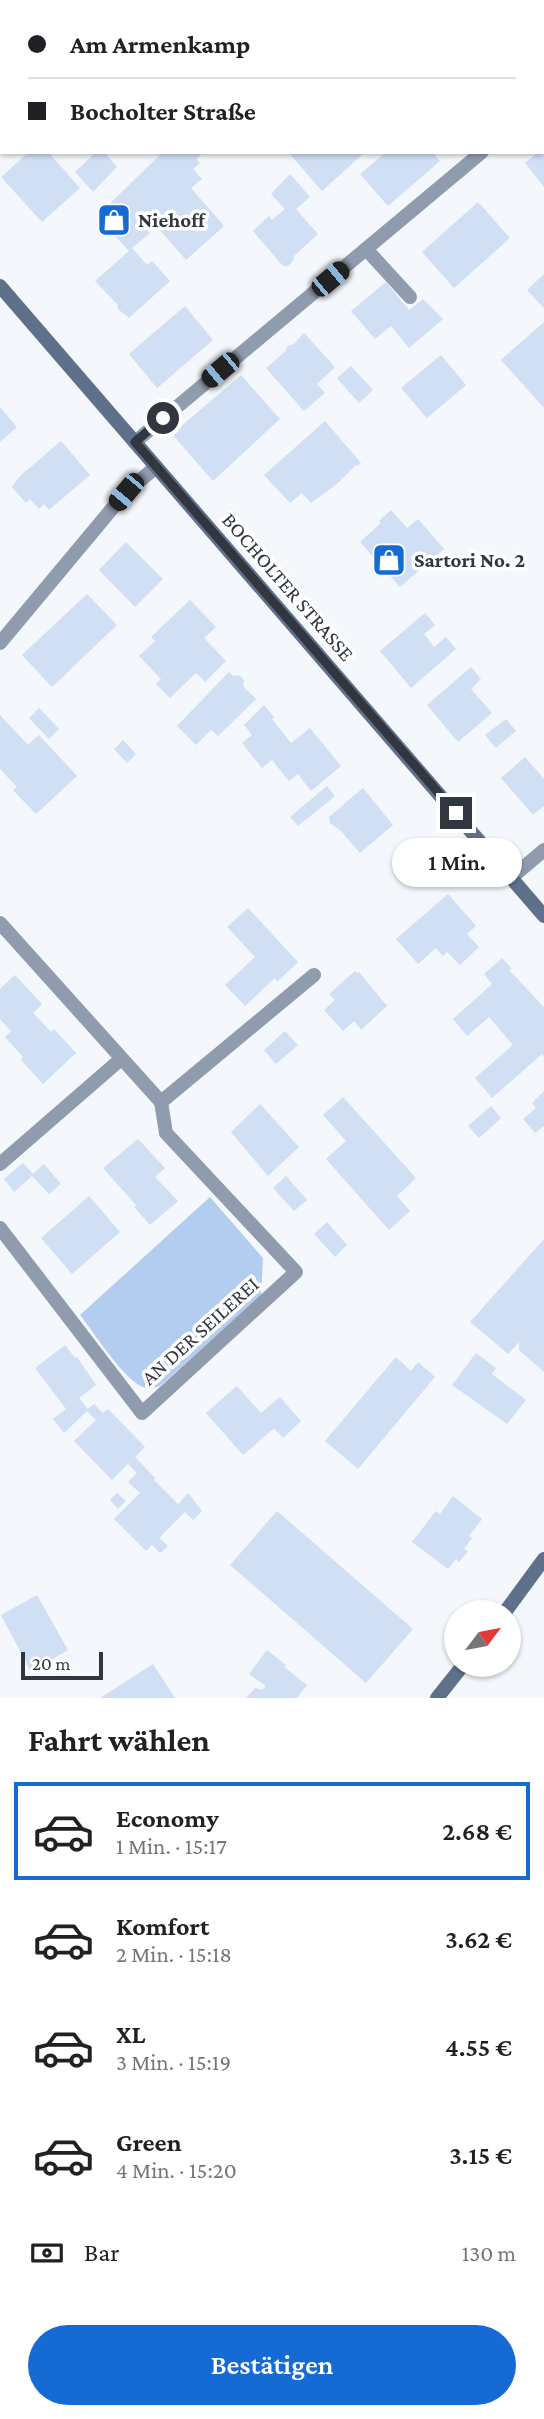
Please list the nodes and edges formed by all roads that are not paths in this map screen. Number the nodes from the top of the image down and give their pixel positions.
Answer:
1 (480, 154) edge
2 (366, 249) junction
3 (0, 286) edge
4 (410, 297) dead end
5 (135, 442) junction
6 (156, 467) junction
7 (0, 643) edge
8 (544, 850) edge
9 (511, 878) junction
10 (542, 909) edge
11 (0, 923) edge
12 (314, 975) dead end
13 (121, 1059) junction
14 (161, 1102) junction
15 (0, 1164) edge
16 (0, 1228) edge
17 (544, 1559) edge
18 (514, 1600) edge
19 (454, 1677) edge
20 (437, 1698) edge

1 - 2 street
2 - 4 street
2 - 5 street
3 - 5 street, BOCHOLTER STRASSE
5 - 6 street, BOCHOLTER STRASSE
6 - 7 street
6 - 9 street, BOCHOLTER STRASSE
8 - 9 street
9 - 10 street, BOCHOLTER STRASSE
11 - 13 street, AN DER SEILEREI
12 - 14 street
13 - 14 street, AN DER SEILEREI
13 - 15 street
14 - 16 street, AN DER SEILEREI
17 - 18 street
19 - 20 street

